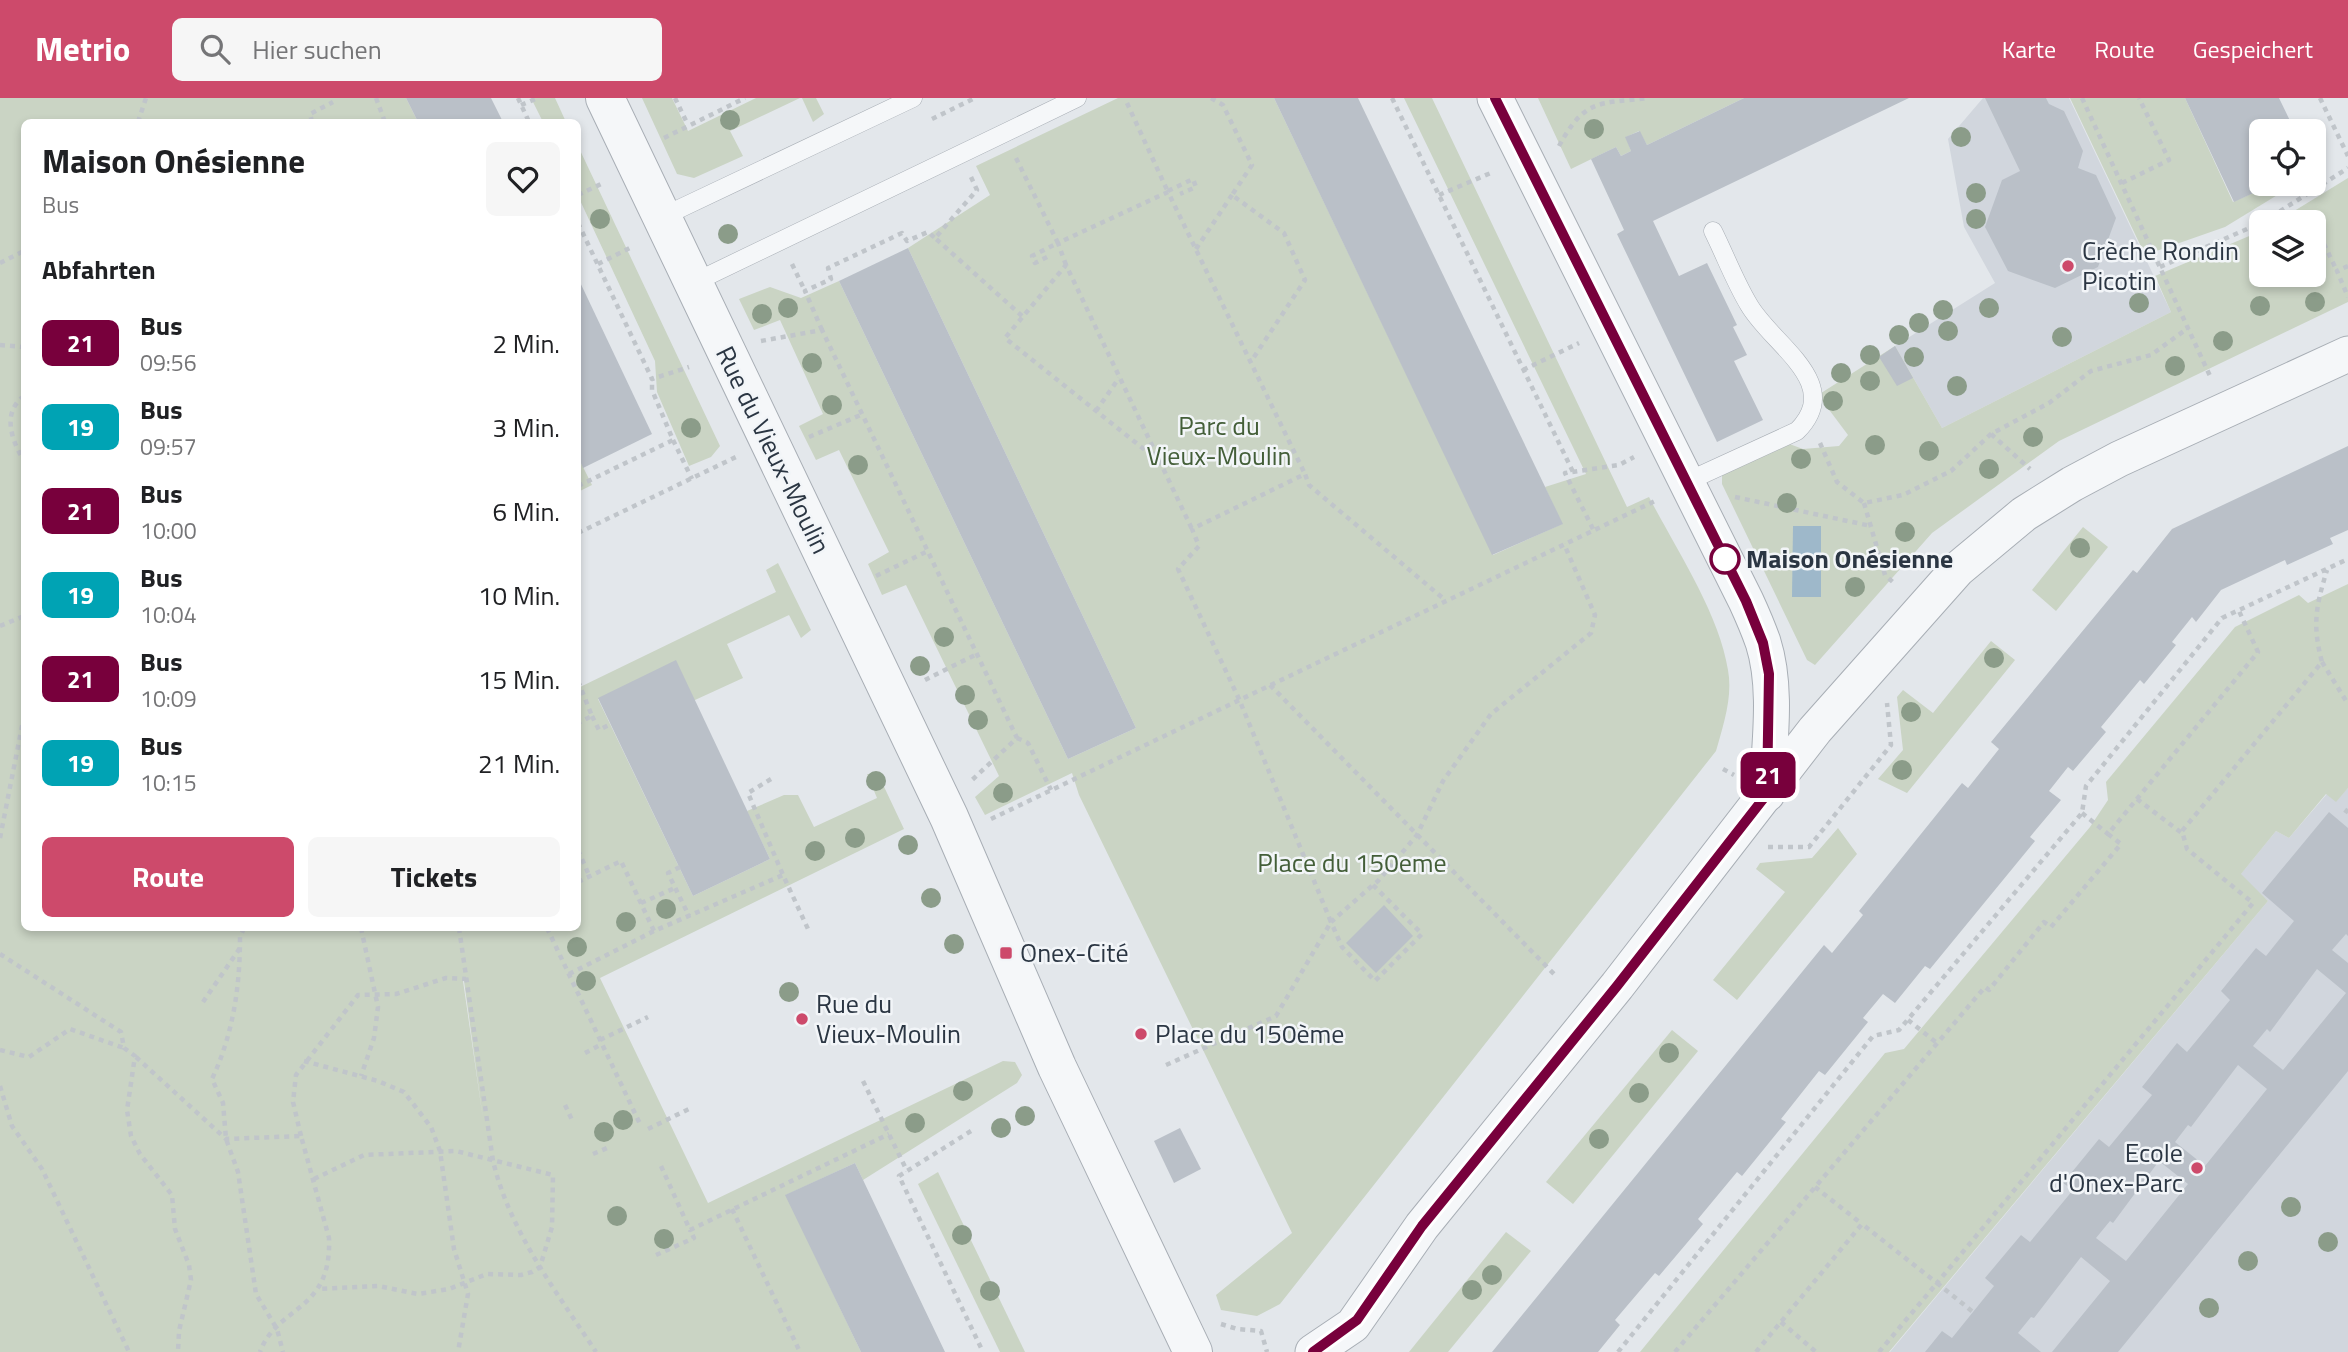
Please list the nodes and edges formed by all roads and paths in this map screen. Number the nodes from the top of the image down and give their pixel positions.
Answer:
1 (146, 98) edge
2 (376, 98) edge
3 (518, 98) edge
4 (538, 98) edge
5 (605, 98) edge
6 (675, 98) edge
7 (745, 98) edge
8 (913, 98) edge
9 (1077, 98) edge
10 (1211, 98) edge
11 (1392, 98) edge
12 (1495, 98) edge
13 (1648, 98) edge
14 (2082, 98) edge
15 (2139, 98) edge
16 (2320, 98) edge
17 (333, 102) dead end
18 (1127, 103) dead end
19 (521, 105) junction
20 (139, 119) edge
21 (311, 119) edge
22 (385, 119) edge
23 (528, 119) edge
24 (688, 125) junction
25 (666, 137) dead end
26 (1557, 150) dead end
27 (959, 155) junction
28 (2348, 156) edge
29 (1016, 158) dead end
30 (1504, 167) dead end
31 (2348, 168) edge
32 (2122, 183) junction
33 (601, 184) dead end
34 (1168, 192) junction
35 (581, 194) edge
36 (1180, 194) dead end
37 (1233, 195) junction
38 (1439, 195) junction
39 (2282, 210) edge
40 (662, 217) junction
41 (581, 229) edge
42 (2249, 229) edge
43 (1713, 231) dead end
44 (935, 238) junction
45 (1058, 243) junction
46 (632, 247) dead end
47 (2326, 248) edge
48 (1196, 249) junction
49 (21, 252) edge
50 (1051, 254) dead end
51 (0, 263) edge
52 (597, 264) junction
53 (1066, 265) junction
54 (2348, 266) edge
55 (2160, 267) junction
56 (2337, 271) junction
57 (693, 283) junction
58 (2348, 297) edge
59 (1021, 316) junction
60 (2188, 328) junction
61 (822, 330) junction
62 (1586, 340) dead end
63 (755, 342) dead end
64 (0, 345) edge
65 (21, 347) edge
66 (2348, 354) edge
67 (1252, 361) junction
68 (689, 367) dead end
69 (1523, 370) junction
70 (2210, 376) dead end
71 (1120, 378) junction
72 (652, 379) junction
73 (21, 400) edge
74 (1096, 411) junction
75 (863, 414) junction
76 (1797, 431) junction
77 (1991, 435) junction
78 (673, 440) junction
79 (785, 441) junction
80 (1641, 454) dead end
81 (21, 456) edge
82 (1160, 462) junction
83 (2031, 470) dead end
84 (1573, 472) junction
85 (1305, 474) junction
86 (692, 478) junction
87 (581, 485) edge
88 (1674, 490) junction
89 (1721, 494) dead end
90 (1864, 503) junction
91 (1871, 526) junction
92 (1192, 529) junction
93 (1593, 529) junction
94 (581, 532) edge
95 (1564, 544) junction
96 (928, 551) junction
97 (2348, 559) edge
98 (2327, 570) junction
99 (869, 579) dead end
100 (1895, 584) dead end
101 (1445, 600) junction
102 (2239, 611) junction
103 (21, 617) edge
104 (0, 626) edge
105 (978, 654) junction
106 (2322, 662) junction
107 (918, 684) dead end
108 (1269, 685) junction
109 (581, 688) edge
110 (1239, 699) junction
111 (1887, 703) dead end
112 (2348, 704) edge
113 (593, 716) junction
114 (581, 722) edge
115 (611, 724) dead end
116 (21, 731) edge
117 (1017, 738) junction
118 (771, 779) dead end
119 (967, 785) dead end
120 (1051, 790) junction
121 (1767, 794) junction
122 (2137, 799) junction
123 (2082, 813) junction
124 (983, 822) dead end
125 (2108, 834) junction
126 (2183, 834) junction
127 (1418, 835) junction
128 (0, 838) edge
129 (1768, 848) dead end
130 (581, 857) edge
131 (680, 867) dead end
132 (589, 875) junction
133 (783, 875) junction
134 (581, 880) edge
135 (1373, 885) junction
136 (675, 888) junction
137 (641, 903) junction
138 (688, 916) junction
139 (1331, 922) junction
140 (808, 929) dead end
141 (243, 931) edge
142 (361, 931) edge
143 (459, 931) edge
144 (548, 931) edge
145 (654, 931) junction
146 (240, 948) junction
147 (0, 954) edge
148 (569, 974) junction
149 (1554, 974) dead end
150 (466, 979) junction
151 (374, 993) junction
152 (203, 1002) dead end
153 (648, 1017) dead end
154 (1908, 1020) junction
155 (601, 1042) junction
156 (1937, 1043) junction
157 (124, 1048) junction
158 (0, 1050) edge
159 (584, 1053) dead end
160 (135, 1056) junction
161 (304, 1061) junction
162 (1166, 1065) dead end
163 (360, 1076) junction
164 (863, 1081) dead end
165 (0, 1086) edge
166 (565, 1105) dead end
167 (691, 1108) dead end
168 (572, 1120) dead end
169 (641, 1126) dead end
170 (648, 1129) dead end
171 (971, 1131) dead end
172 (889, 1134) junction
173 (301, 1136) junction
174 (226, 1139) junction
175 (607, 1148) dead end
176 (440, 1151) junction
177 (593, 1154) dead end
178 (493, 1161) junction
179 (661, 1166) dead end
180 (907, 1171) junction
181 (314, 1179) junction
182 (1815, 1187) junction
183 (732, 1209) junction
184 (1862, 1224) junction
185 (690, 1230) junction
186 (656, 1255) dead end
187 (540, 1266) junction
188 (465, 1282) junction
189 (1937, 1283) junction
190 (318, 1290) junction
191 (1973, 1312) dead end
192 (1781, 1322) junction
193 (277, 1329) junction
194 (1261, 1331) dead end
195 (129, 1352) edge
196 (178, 1352) edge
197 (260, 1352) edge
198 (283, 1352) edge
199 (458, 1352) edge
200 (596, 1352) edge
201 (800, 1352) edge
202 (983, 1352) edge
203 (1193, 1352) edge
204 (1267, 1352) edge
205 (1313, 1352) edge
206 (1618, 1352) edge
207 (1675, 1352) edge
208 (1756, 1352) edge
209 (1816, 1352) edge
210 (1879, 1352) edge

1 - 20 path
2 - 22 path
3 - 19 path
4 - 19 path
5 - 40 street, Rue du Vieux-Moulin
6 - 24 path
7 - 24 path
8 - 40 lane
9 - 27 lane
10 - 37 path
11 - 38 path
12 - 88 street
13 - 26 path
14 - 32 path
15 - 32 path
16 - 28 path
17 - 21 path
18 - 34 path
19 - 23 path
24 - 25 path
27 - 44 path
27 - 57 lane
29 - 45 path
30 - 38 path
31 - 39 path
32 - 55 path
33 - 35 path
34 - 36 path
34 - 45 path
34 - 48 path
37 - 48 path
37 - 67 path
38 - 69 path
40 - 57 street, Rue du Vieux-Moulin
41 - 52 path
42 - 55 path
43 - 76 lane
44 - 59 path
44 - 61 path
45 - 50 path
45 - 53 path
46 - 52 path
47 - 56 path
48 - 67 path
49 - 51 path
52 - 72 path
53 - 59 path
53 - 71 path
54 - 56 path
55 - 60 path
56 - 58 path
57 - 79 street, Rue du Vieux-Moulin
59 - 74 path
60 - 70 path
60 - 77 path
61 - 63 path
61 - 75 path
62 - 69 path
64 - 65 path
66 - 121 street
67 - 85 path
68 - 72 path
69 - 84 path
71 - 74 path
71 - 82 path
72 - 78 path
73 - 81 path
74 - 82 path
75 - 79 path
75 - 96 path
76 - 88 lane
76 - 90 path
77 - 83 path
77 - 90 path
78 - 86 path
78 - 87 path
79 - 86 path
79 - 203 street, Rue du Vieux-Moulin
80 - 84 path
82 - 92 path
84 - 93 path
85 - 92 path
85 - 101 path
86 - 94 path
88 - 93 path
88 - 121 street
89 - 91 path
90 - 91 path
91 - 100 path
92 - 110 path
93 - 95 path
95 - 101 path
95 - 127 path
96 - 99 path
96 - 105 path
97 - 98 path
98 - 102 path
98 - 106 path
101 - 108 path
102 - 122 path
102 - 123 path
103 - 104 path
105 - 107 path
105 - 117 path
106 - 112 path
106 - 126 path
108 - 110 path
108 - 127 path
109 - 113 path
110 - 120 path
110 - 139 path
111 - 129 path
113 - 114 path
113 - 115 path
116 - 128 path
117 - 119 path
117 - 120 path
118 - 133 path
120 - 124 path
121 - 205 street
122 - 125 path
122 - 126 path
123 - 125 path
123 - 154 path
125 - 156 path
126 - 189 path
127 - 135 path
127 - 149 path
130 - 132 path
131 - 136 path
132 - 134 path
132 - 137 path
133 - 138 path
133 - 140 path
135 - 139 path
135 - 139 path
136 - 137 path
136 - 138 path
137 - 145 path
138 - 145 path
139 - 162 path
141 - 146 path
142 - 151 path
143 - 150 path
144 - 148 path
145 - 148 path
146 - 152 path
146 - 174 path
147 - 157 path
148 - 155 path
150 - 151 path
150 - 178 path
151 - 161 path
151 - 163 path
153 - 155 path
154 - 156 path
154 - 206 path
155 - 159 path
155 - 169 path
156 - 182 path
157 - 158 path
157 - 160 path
160 - 174 path
160 - 196 path
161 - 163 path
161 - 173 path
163 - 176 path
164 - 172 path
165 - 195 path
166 - 168 path
167 - 170 path
171 - 180 path
172 - 180 path
172 - 183 path
173 - 174 path
173 - 181 path
174 - 193 path
175 - 177 path
176 - 178 path
176 - 181 path
176 - 188 path
178 - 187 path
178 - 187 path
179 - 185 path
180 - 202 path
181 - 190 path
182 - 184 path
182 - 207 path
183 - 185 path
183 - 201 path
184 - 189 path
184 - 192 path
185 - 186 path
187 - 188 path
187 - 200 path
188 - 190 path
188 - 199 path
189 - 191 path
189 - 210 path
190 - 193 path
192 - 208 path
192 - 209 path
193 - 197 path
193 - 198 path
194 - 204 path

